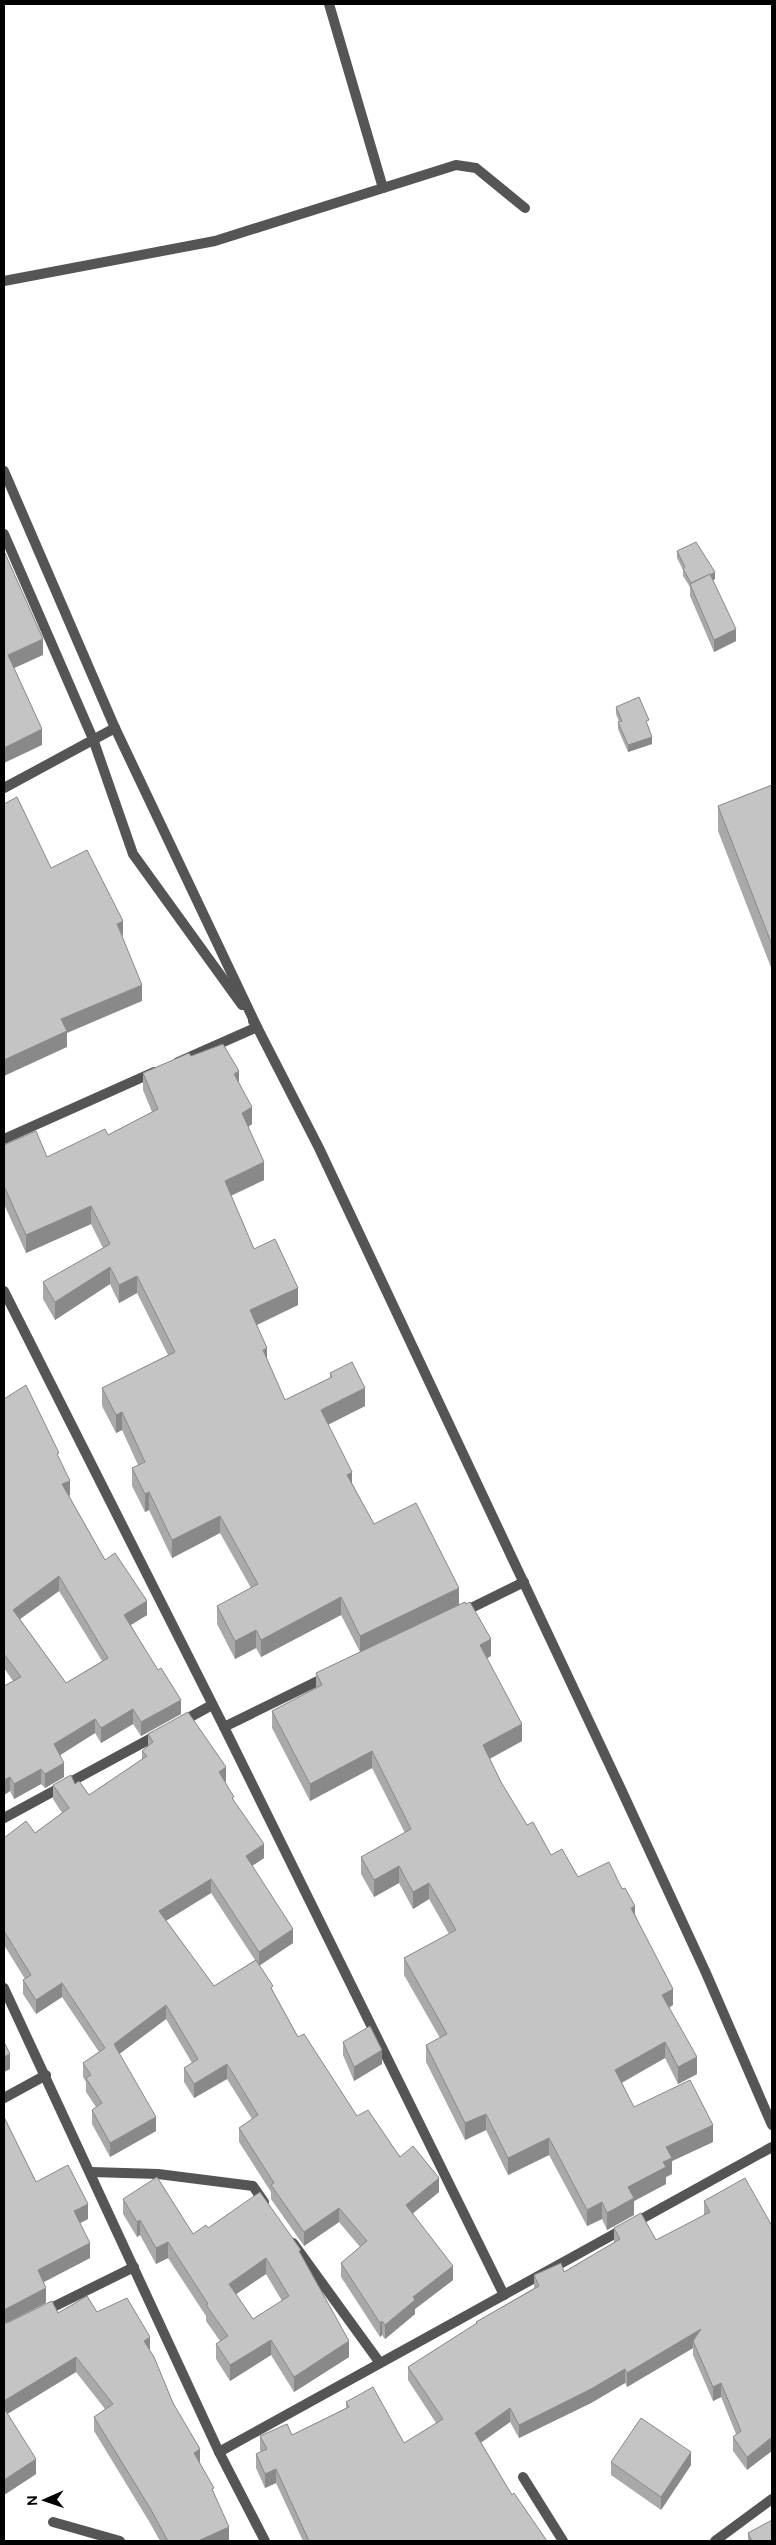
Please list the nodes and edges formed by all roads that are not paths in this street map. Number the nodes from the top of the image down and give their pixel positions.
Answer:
1 (329, 4) edge
2 (383, 188) junction
3 (525, 208) dead end
4 (4, 281) edge
5 (4, 471) edge
6 (4, 534) edge
7 (115, 728) junction
8 (93, 739) junction
9 (4, 788) edge
10 (257, 1027) junction
11 (4, 1139) edge
12 (4, 1291) edge
13 (524, 1582) junction
14 (453, 1616) edge
15 (338, 1672) edge
16 (212, 1705) junction
17 (224, 1727) junction
18 (4, 1818) edge
19 (4, 1988) edge
20 (46, 2075) junction
21 (4, 2098) edge
22 (772, 2125) edge
23 (772, 2147) edge
24 (91, 2172) junction
25 (270, 2210) edge
26 (288, 2235) edge
27 (134, 2267) junction
28 (504, 2295) junction
29 (30, 2319) edge
30 (380, 2364) junction
31 (220, 2452) junction
32 (523, 2477) dead end
33 (772, 2499) edge
34 (53, 2522) dead end
35 (120, 2541) edge
36 (265, 2541) edge
37 (563, 2541) edge
38 (715, 2541) edge

1 - 2 street
2 - 3 street
2 - 4 street
5 - 7 street
6 - 8 street
7 - 8 street
7 - 10 street
8 - 9 street
8 - 10 street
10 - 11 street
10 - 13 street
12 - 16 street
13 - 14 street
13 - 22 street
15 - 17 street
16 - 17 street
16 - 18 street
17 - 28 street
19 - 20 street
20 - 21 street
20 - 24 street
23 - 28 street
24 - 25 street
24 - 27 street
26 - 30 street
27 - 29 street
27 - 31 street
28 - 30 street
30 - 31 street
31 - 36 street
32 - 37 street
33 - 38 street
34 - 35 street

